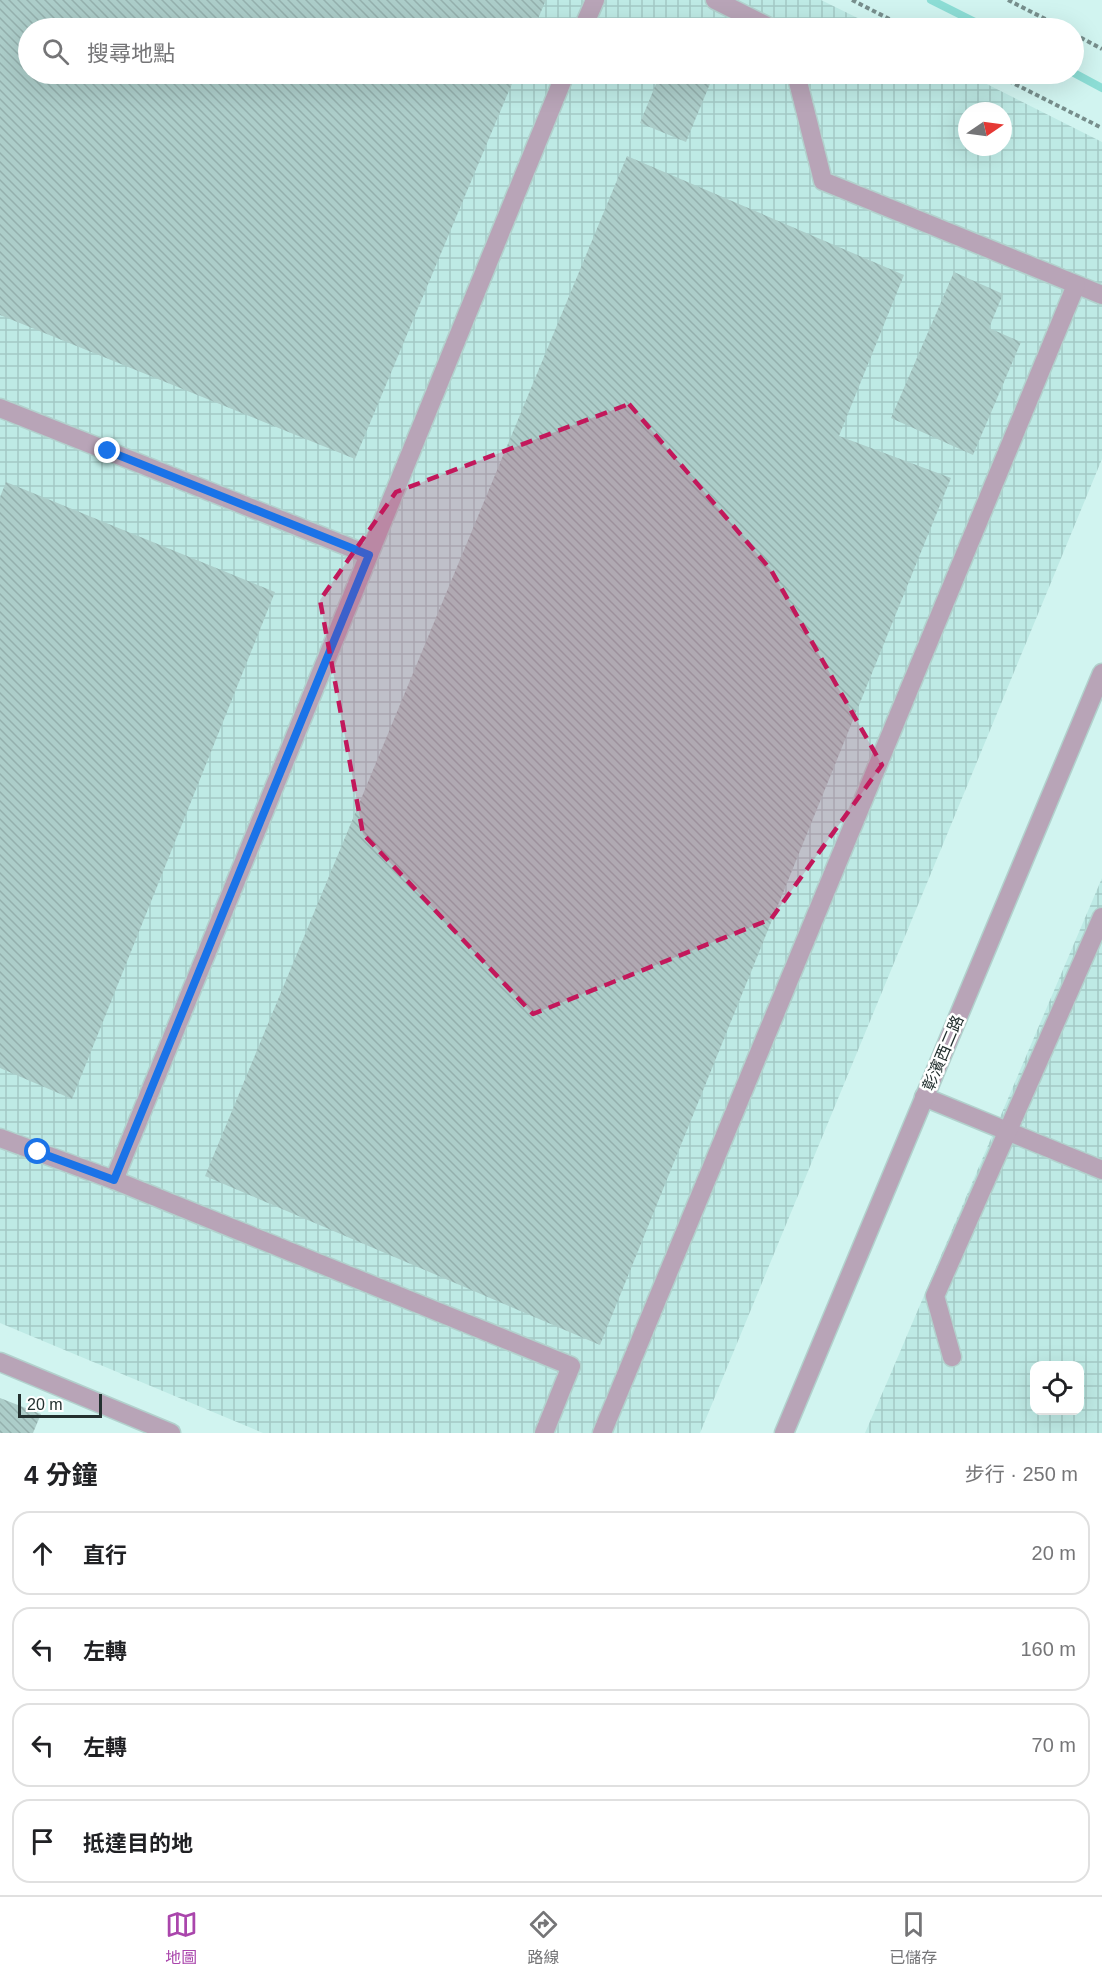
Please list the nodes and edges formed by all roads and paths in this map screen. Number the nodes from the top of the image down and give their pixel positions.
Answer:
1 (595, 0) edge
2 (715, 0) edge
3 (852, 0) edge
4 (1008, 0) edge
5 (587, 18) edge
6 (751, 18) edge
7 (888, 18) edge
8 (1043, 18) edge
9 (1084, 39) edge
10 (1102, 49) edge
11 (561, 84) edge
12 (799, 84) edge
13 (1015, 84) edge
14 (1102, 128) edge
15 (1076, 285) junction
16 (1102, 295) edge
17 (0, 408) edge
18 (369, 555) junction
19 (1102, 673) edge
20 (1102, 916) edge
21 (924, 1097) junction
22 (1009, 1131) junction
23 (0, 1138) edge
24 (1102, 1170) edge
25 (114, 1180) junction
26 (952, 1357) dead end
27 (0, 1362) edge
28 (171, 1433) edge
29 (544, 1433) edge
30 (602, 1433) edge
31 (784, 1433) edge

1 - 5 street
2 - 6 street
3 - 7 path
4 - 8 path
9 - 10 path
11 - 18 street
12 - 15 street
13 - 14 path
15 - 16 street
15 - 30 street
17 - 18 street
18 - 25 street
19 - 21 street, 彰濱西二路
20 - 22 street
21 - 22 street
21 - 31 street, 彰濱西二路
22 - 24 street
22 - 26 street
23 - 25 street
25 - 29 street
27 - 28 street

